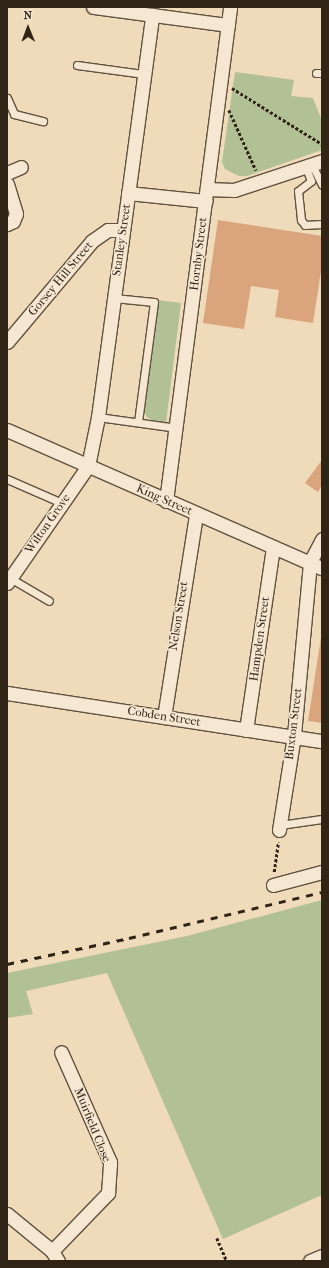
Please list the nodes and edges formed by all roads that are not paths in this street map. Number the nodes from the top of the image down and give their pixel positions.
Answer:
1 (93, 7) edge
2 (230, 7) edge
3 (154, 12) edge
4 (228, 25) junction
5 (77, 64) dead end
6 (144, 74) junction
7 (7, 98) edge
8 (43, 122) dead end
9 (313, 165) edge
10 (20, 166) dead end
11 (7, 173) edge
12 (7, 184) edge
13 (322, 185) edge
14 (128, 193) junction
15 (207, 195) junction
16 (7, 224) edge
17 (322, 224) edge
18 (123, 230) junction
19 (114, 298) junction
20 (7, 342) edge
21 (98, 417) junction
22 (138, 422) junction
23 (177, 428) junction
24 (7, 430) edge
25 (88, 466) junction
26 (7, 479) edge
27 (166, 501) junction
28 (62, 503) junction
29 (196, 514) junction
30 (322, 539) edge
31 (273, 548) junction
32 (310, 562) junction
33 (322, 568) edge
34 (9, 580) edge
35 (49, 601) dead end
36 (7, 693) edge
37 (164, 717) junction
38 (246, 730) junction
39 (294, 735) junction
40 (322, 741) edge
41 (322, 819) edge
42 (280, 828) joint
43 (322, 872) edge
44 (273, 885) road end
45 (62, 1052) dead end
46 (7, 1214) edge
47 (55, 1256) edge
48 (322, 1256) edge
49 (310, 1261) edge

1 - 3 street
2 - 4 street, Hornby Street
3 - 4 street
3 - 6 street, Stanley Street
4 - 15 street, Hornby Street
5 - 6 lane
6 - 14 street, Stanley Street
7 - 8 lane
9 - 13 lane
9 - 15 street
9 - 17 lane
10 - 11 street
12 - 16 street
14 - 15 street
14 - 18 street, Stanley Street
15 - 23 street, Hornby Street
18 - 19 street, Stanley Street
18 - 20 street, Gorsey Hill Street
19 - 21 street, Stanley Street
19 - 22 lane
21 - 22 lane
21 - 25 street, Stanley Street
22 - 23 lane
23 - 27 street, Hornby Street
24 - 25 street, King Street
25 - 27 street, King Street
25 - 28 street, Wilton Grove
26 - 28 lane
27 - 29 street, King Street
28 - 34 street, Wilton Grove
29 - 31 street, King Street
29 - 37 street, Nelson Street
30 - 32 street
31 - 32 street, King Street
31 - 38 street, Hampden Street
32 - 33 street, King Street
32 - 39 street, Buxton Street
34 - 35 lane
36 - 37 street, Cobden Street
37 - 38 street, Cobden Street
38 - 39 street, Cobden Street
39 - 40 street, Cobden Street
39 - 42 street, Buxton Street
41 - 42 lane
43 - 44 street
45 - 47 street, Muirfield Close
46 - 47 street
48 - 49 street

